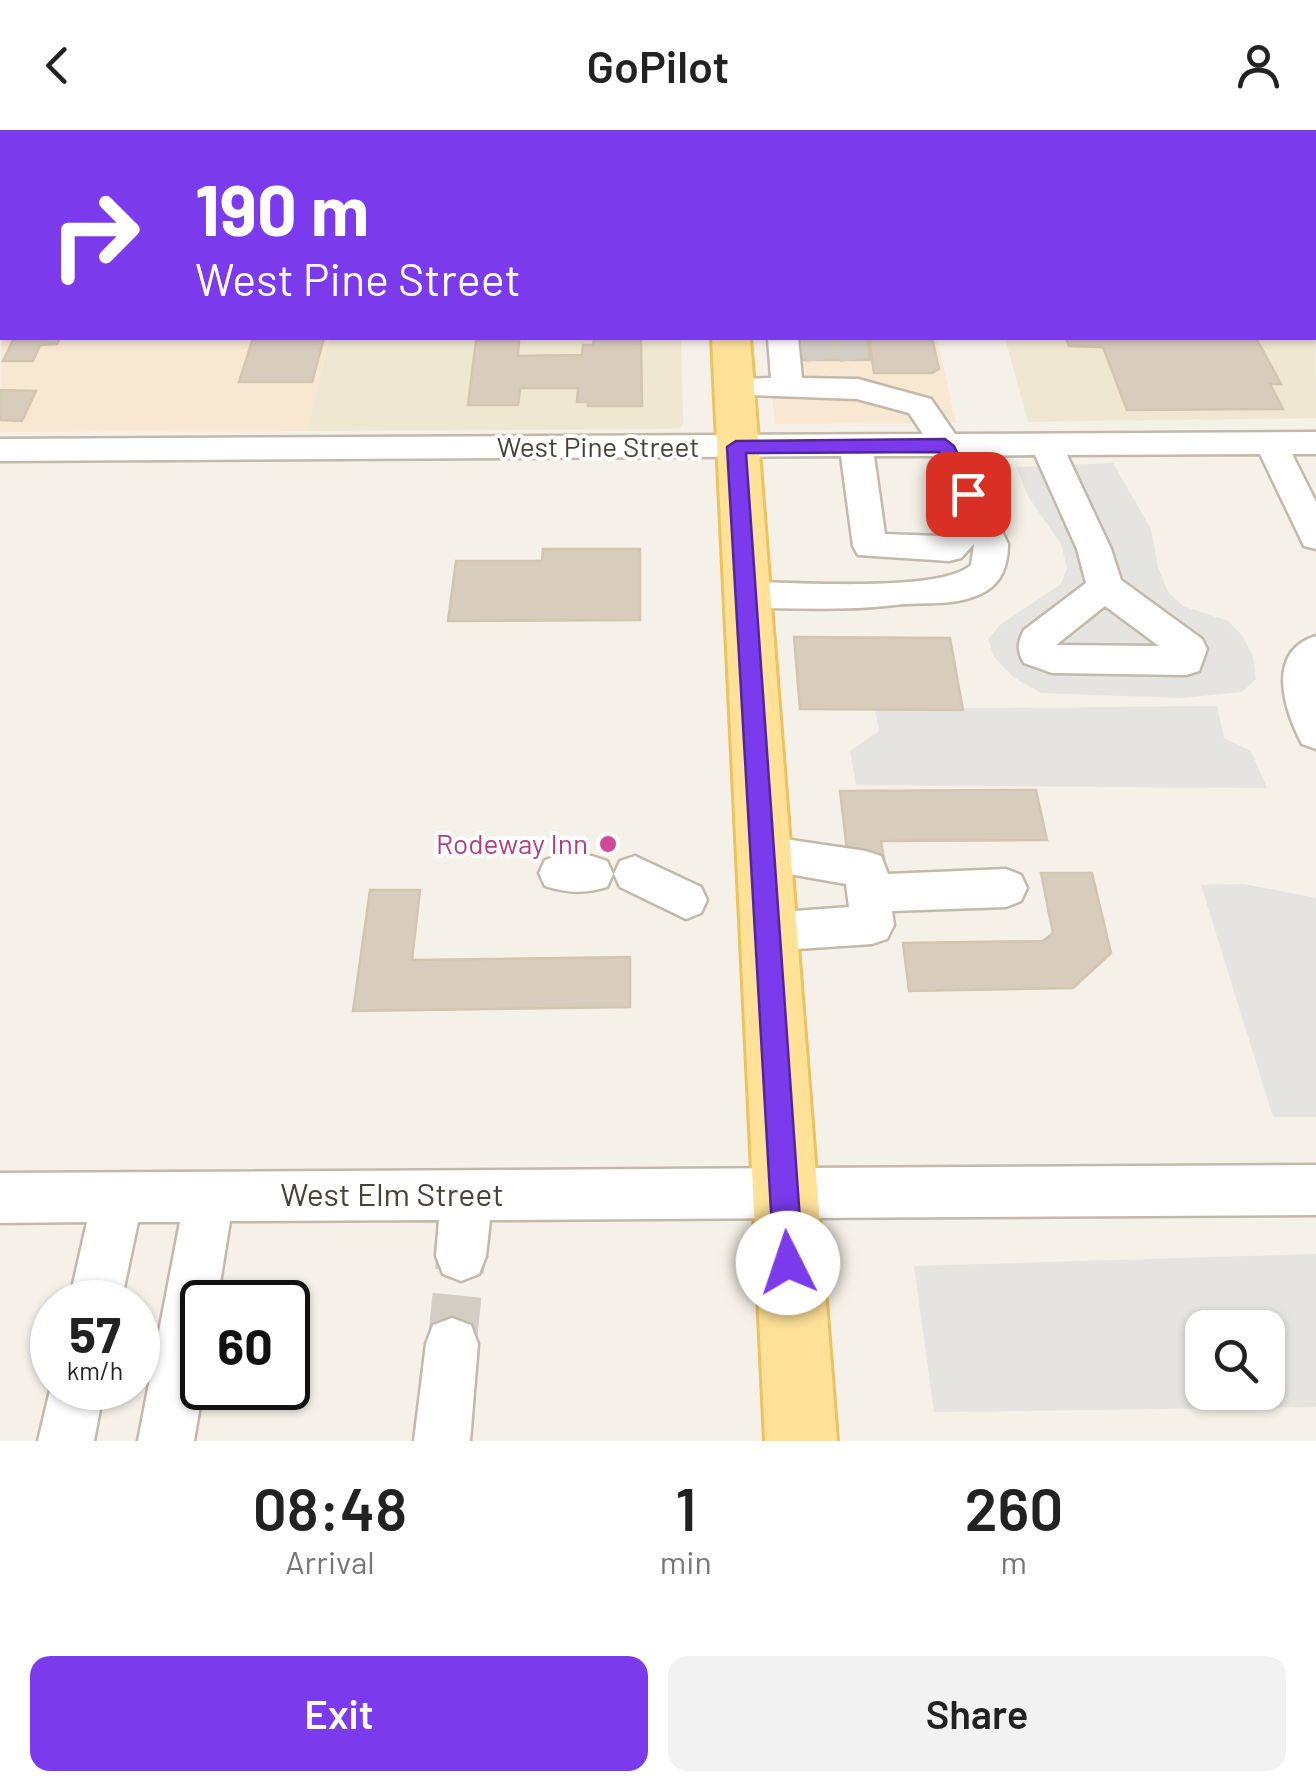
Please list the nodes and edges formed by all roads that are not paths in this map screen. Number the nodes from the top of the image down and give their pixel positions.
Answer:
1 (730, 340) edge
2 (783, 340) tunnel mouth
3 (733, 387) junction
4 (787, 387) junction
5 (1316, 443) edge
6 (1271, 444) junction
7 (1046, 445) junction
8 (856, 446) junction
9 (736, 447) junction
10 (0, 450) edge
11 (951, 457) junction
12 (1316, 538) edge
13 (1105, 587) dead end
14 (747, 595) junction
15 (1316, 650) edge
16 (1316, 733) edge
17 (764, 854) junction
18 (635, 874) dead end
19 (1006, 888) dead end
20 (868, 893) junction
21 (686, 900) dead end
22 (768, 932) junction
23 (1316, 1190) edge
24 (784, 1192) junction
25 (468, 1194) junction
26 (210, 1196) junction
27 (118, 1197) junction
28 (0, 1198) edge
29 (461, 1256) tunnel mouth
30 (100, 1280) edge
31 (452, 1344) tunnel mouth
32 (72, 1410) edge
33 (66, 1441) edge
34 (166, 1441) edge
35 (442, 1441) edge
36 (801, 1441) edge

1 - 3 main road
2 - 4 street
3 - 4 street
3 - 9 main road
4 - 11 street
5 - 6 street, West Pine Street
6 - 7 street, West Pine Street
6 - 12 street
7 - 11 street, West Pine Street
7 - 13 street
8 - 9 street, West Pine Street
8 - 11 street, West Pine Street
8 - 11 street
9 - 10 street, West Pine Street
9 - 14 main road
11 - 14 street
14 - 17 main road
15 - 16 street
17 - 20 street
17 - 22 main road
18 - 21 street
19 - 20 street
20 - 22 street
22 - 24 main road
23 - 24 street, West Elm Street
24 - 25 street, West Elm Street
24 - 36 main road
25 - 26 street, West Elm Street
25 - 29 street
26 - 27 street, West Elm Street
26 - 34 street
27 - 28 street, West Elm Street
27 - 30 street
31 - 35 street
32 - 33 street

